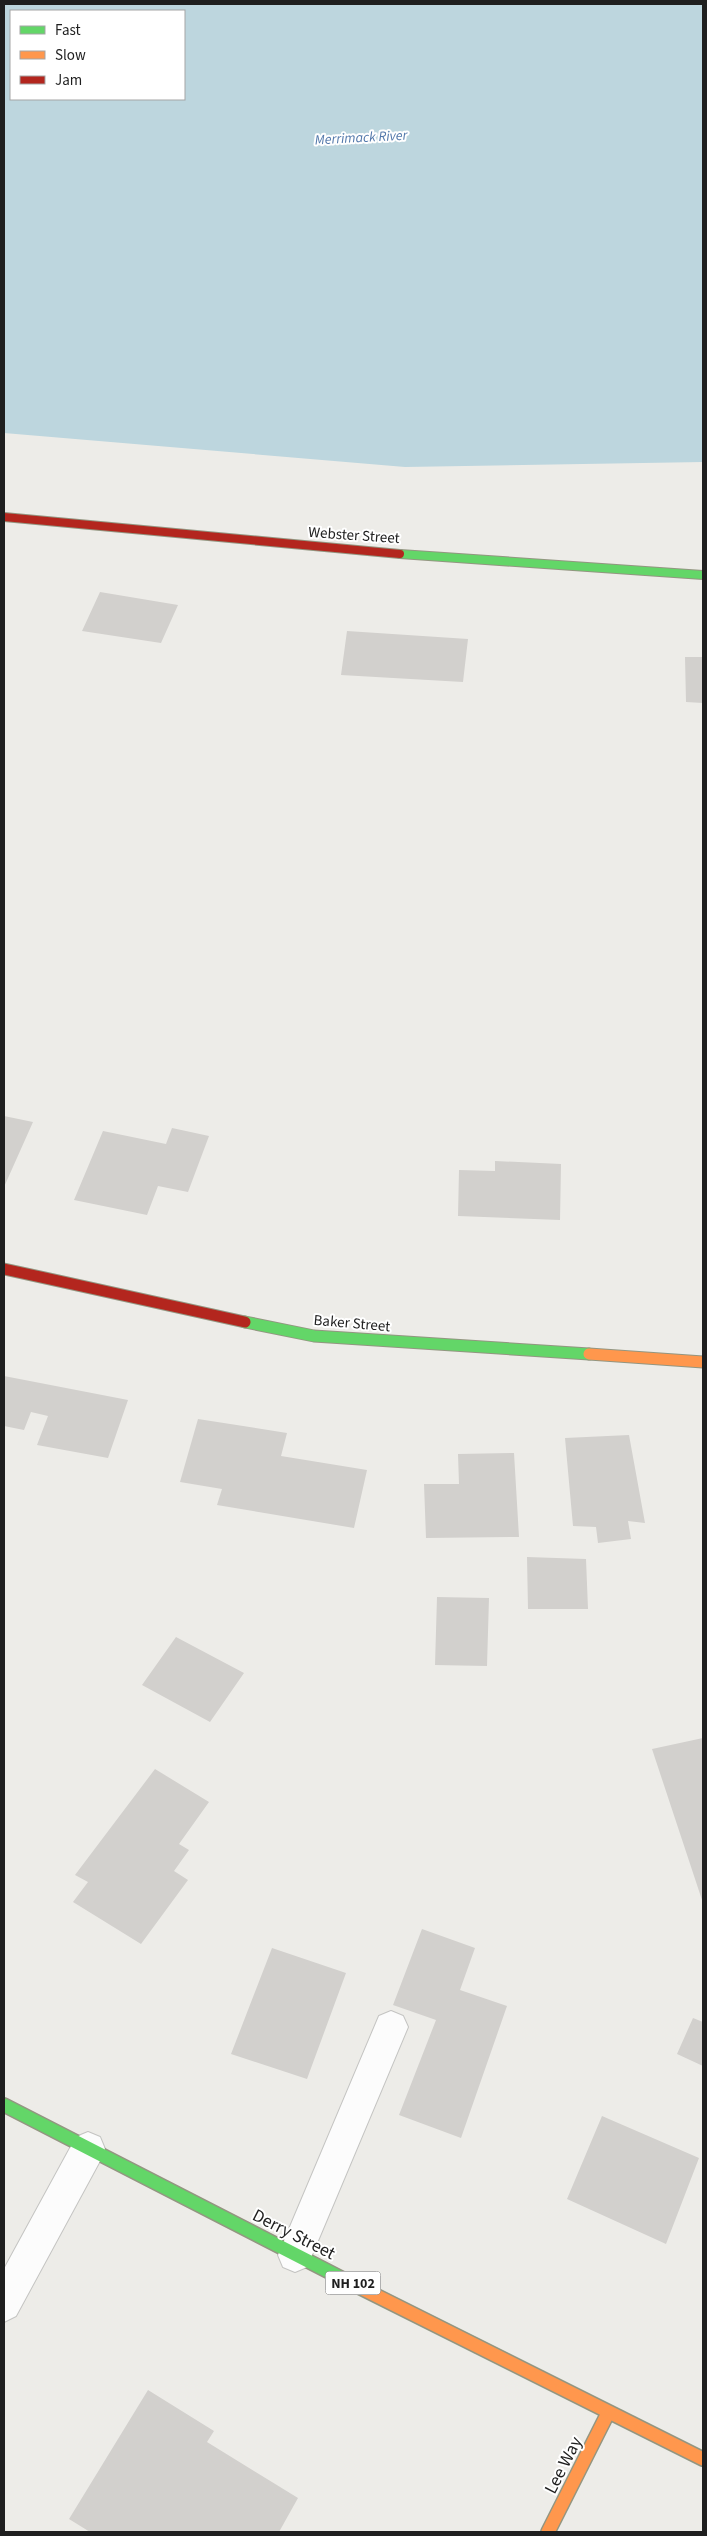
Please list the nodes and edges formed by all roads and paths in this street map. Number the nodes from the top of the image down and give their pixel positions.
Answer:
1 (4, 517) edge
2 (703, 575) edge
3 (4, 1269) edge
4 (703, 1362) edge
5 (391, 2027) dead end
6 (4, 2105) edge
7 (88, 2149) junction
8 (296, 2255) junction
9 (4, 2304) edge
10 (608, 2413) junction
11 (703, 2459) edge
12 (548, 2532) edge

1 - 2 street, Webster Street
3 - 4 street, Baker Street
5 - 8 lane
6 - 7 street, Derry Street / NH 102
7 - 8 street, Derry Street / NH 102
7 - 9 lane
8 - 10 street, Derry Street / NH 102
10 - 11 street, Derry Street / NH 102
10 - 12 street, Lee Way

